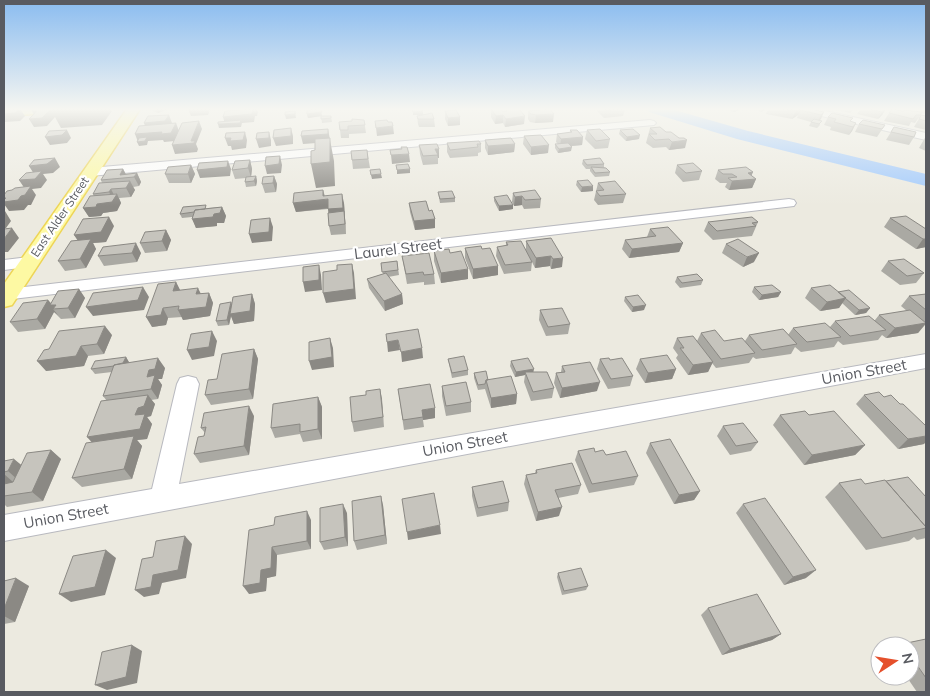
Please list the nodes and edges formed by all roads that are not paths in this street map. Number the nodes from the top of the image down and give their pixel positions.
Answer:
1 (111, 141) edge
2 (446, 141) edge
3 (90, 172) junction
4 (789, 203) dead end
5 (30, 262) junction
6 (4, 265) edge
7 (6, 298) edge
8 (926, 361) edge
9 (188, 384) dead end
10 (164, 499) junction
11 (4, 528) edge

1 - 3 main road, East Alder Street
2 - 3 street
3 - 5 main road, East Alder Street
4 - 7 street, Laurel Street
5 - 6 street
5 - 7 main road, East Alder Street
8 - 10 street, Union Street
9 - 10 street
10 - 11 street, Union Street

